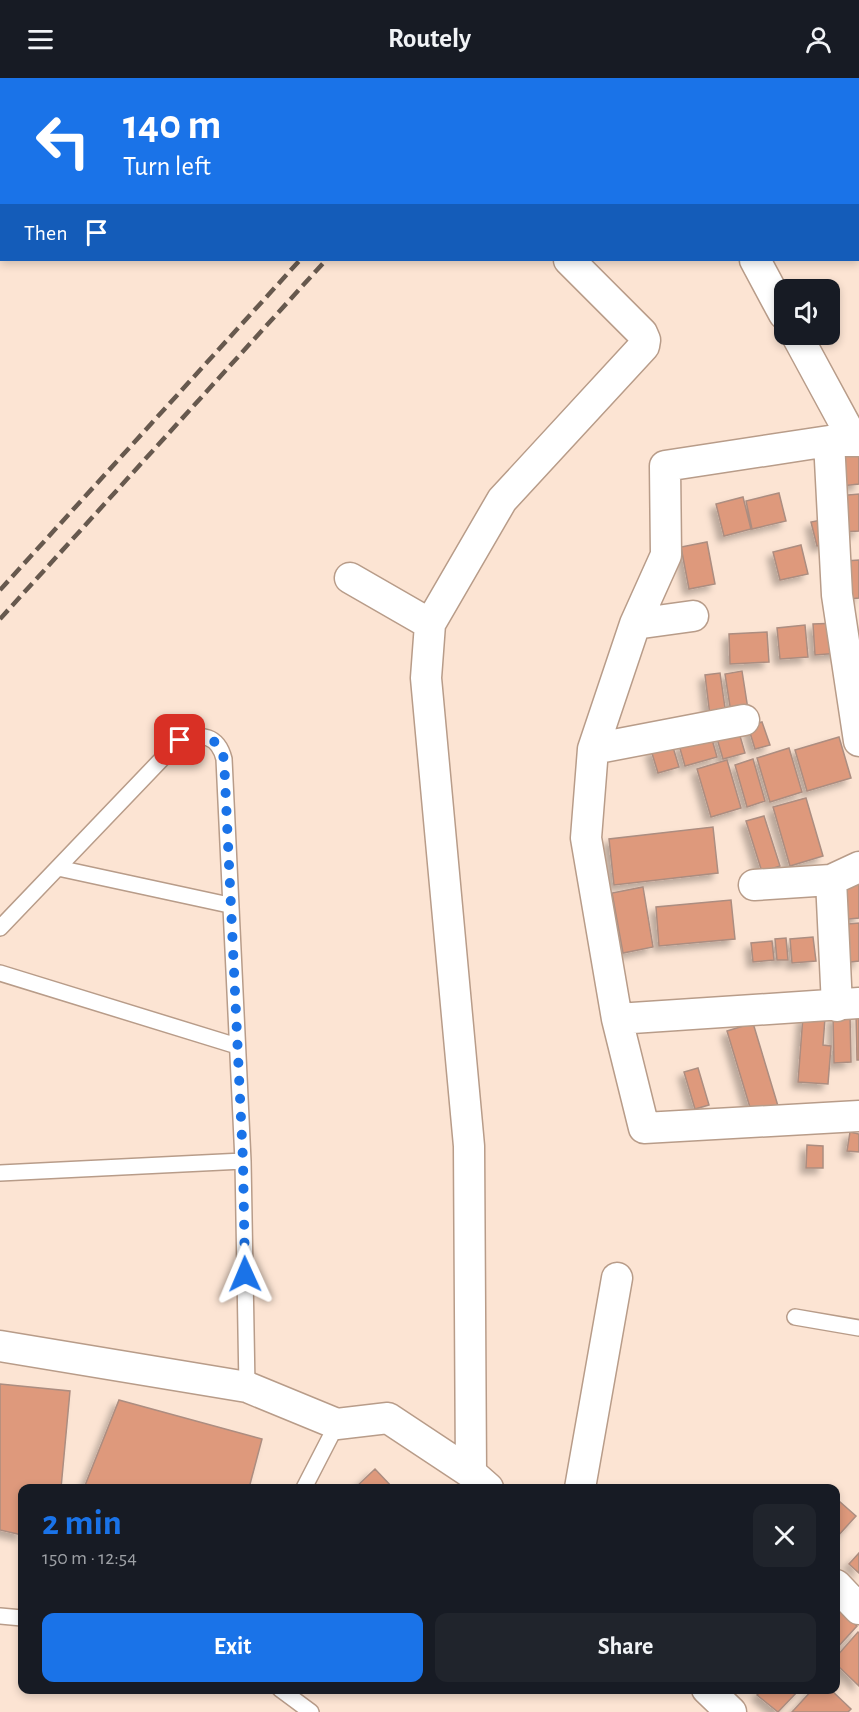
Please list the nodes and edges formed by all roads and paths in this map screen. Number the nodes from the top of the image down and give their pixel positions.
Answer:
1 (570, 261) edge
2 (756, 261) edge
3 (774, 295) edge
4 (801, 345) edge
5 (847, 441) edge
6 (350, 578) dead end
7 (693, 616) dead end
8 (430, 624) junction
9 (635, 624) junction
10 (744, 720) dead end
11 (859, 741) edge
12 (593, 749) junction
13 (859, 867) edge
14 (58, 868) junction
15 (831, 880) junction
16 (754, 885) dead end
17 (229, 905) junction
18 (0, 928) edge
19 (0, 973) edge
20 (848, 1004) edge
21 (617, 1019) junction
22 (237, 1046) junction
23 (859, 1116) edge
24 (243, 1161) junction
25 (0, 1173) edge
26 (617, 1278) dead end
27 (795, 1317) dead end
28 (859, 1328) edge
29 (0, 1346) edge
30 (248, 1387) junction
31 (336, 1424) junction
32 (480, 1481) edge
33 (306, 1484) edge
34 (581, 1484) edge
35 (840, 1589) edge
36 (859, 1609) edge
37 (0, 1616) edge
38 (18, 1618) edge
39 (287, 1694) edge
40 (712, 1694) edge
41 (311, 1712) edge
42 (732, 1712) edge

1 - 8 street
2 - 3 street
4 - 5 street
5 - 9 street
5 - 11 street
6 - 8 street
7 - 9 street
8 - 32 street
9 - 12 street
10 - 12 street
12 - 21 street
13 - 15 street
14 - 17 lane
14 - 17 lane
14 - 18 lane
15 - 16 street
15 - 20 street
17 - 22 lane
19 - 22 lane
20 - 21 street
21 - 23 street
22 - 24 lane
24 - 25 lane
24 - 30 lane
26 - 34 street
27 - 28 lane
29 - 30 street
30 - 31 street
31 - 32 street
31 - 33 lane
35 - 36 street
37 - 38 lane
39 - 41 lane
40 - 42 street

